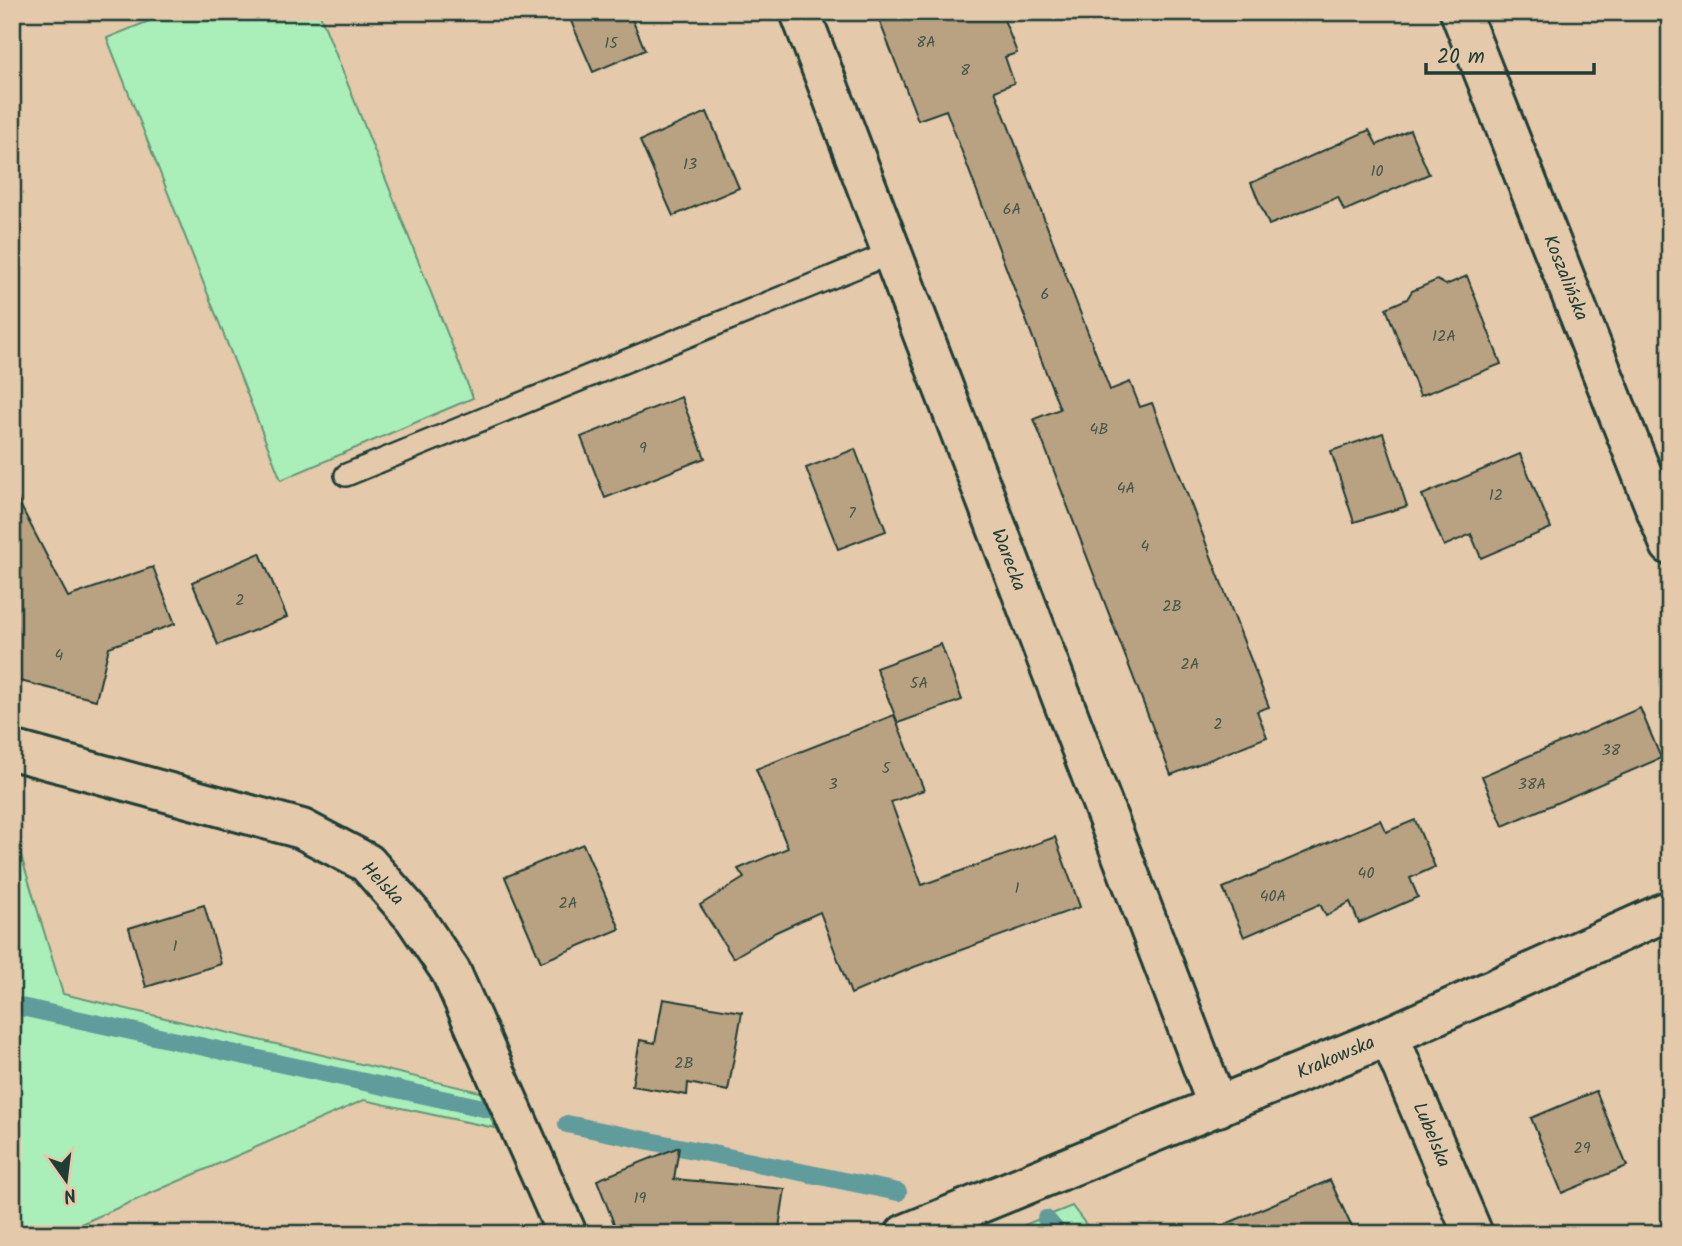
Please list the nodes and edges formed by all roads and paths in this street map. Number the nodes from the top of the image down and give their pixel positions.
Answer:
1 (800, 12) edge
2 (1460, 12) edge
3 (891, 253) junction
4 (346, 475) dead end
5 (1670, 545) edge
6 (12, 750) edge
7 (1670, 910) edge
8 (1389, 1036) junction
9 (1217, 1107) junction
10 (567, 1234) edge
11 (905, 1234) edge
12 (1474, 1234) edge

1 - 3 street, Warecka
2 - 5 street, Koszalińska
3 - 4 lane
3 - 9 street, Warecka
6 - 10 street, Helska
7 - 8 street, Krakowska
8 - 9 street, Krakowska
8 - 12 street, Lubelska
9 - 11 street, Krakowska

